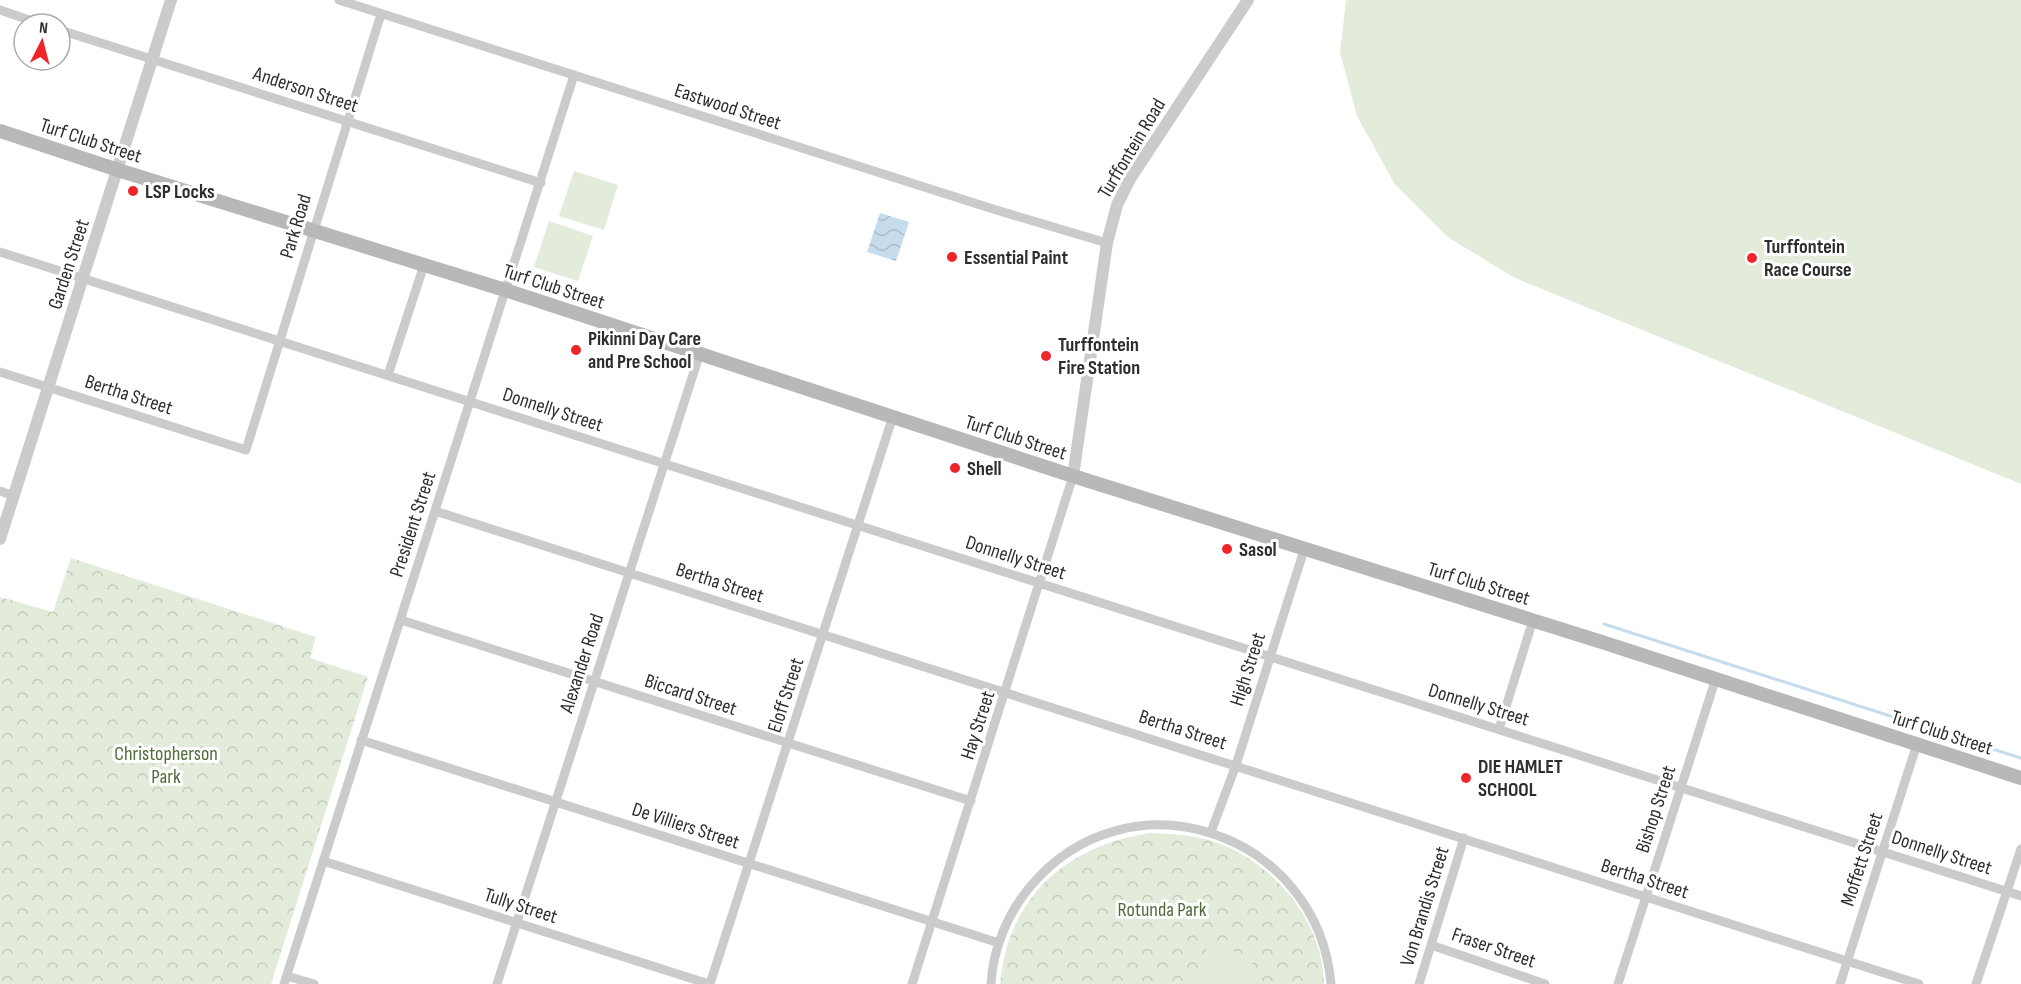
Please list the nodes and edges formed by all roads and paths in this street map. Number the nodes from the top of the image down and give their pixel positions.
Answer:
1 (171, 0) edge
2 (339, 0) edge
3 (1248, 0) edge
4 (381, 14) junction
5 (72, 34) edge
6 (151, 60) junction
7 (574, 75) junction
8 (348, 122) junction
9 (0, 131) edge
10 (118, 170) junction
11 (541, 183) junction
12 (314, 230) junction
13 (1107, 243) junction
14 (0, 252) edge
15 (424, 266) junction
16 (83, 279) junction
17 (505, 290) junction
18 (280, 339) junction
19 (700, 353) junction
20 (0, 372) edge
21 (388, 375) junction
22 (49, 387) junction
23 (469, 401) junction
24 (893, 416) junction
25 (246, 450) joint
26 (664, 464) junction
27 (1072, 476) junction
28 (0, 491) edge
29 (14, 496) junction
30 (435, 511) junction
31 (858, 525) junction
32 (0, 539) edge
33 (1304, 550) junction
34 (630, 572) junction
35 (1040, 584) junction
36 (400, 620) junction
37 (1533, 621) junction
38 (823, 634) junction
39 (1270, 657) junction
40 (1716, 678) junction
41 (594, 681) junction
42 (1006, 693) junction
43 (1500, 729) junction
44 (361, 740) junction
45 (789, 743) junction
46 (1917, 744) junction
47 (1236, 765) junction
48 (2021, 778) edge
49 (1681, 787) junction
50 (971, 801) junction
51 (555, 802) junction
52 (1211, 832) junction
53 (1464, 838) junction
54 (2021, 849) edge
55 (1884, 853) junction
56 (323, 861) junction
57 (750, 864) junction
58 (2007, 891) junction
59 (2021, 896) edge
60 (1645, 897) junction
61 (516, 922) junction
62 (933, 922) junction
63 (999, 943) junction
64 (1431, 945) junction
65 (1848, 961) junction
66 (285, 980) edge
67 (314, 984) edge
68 (497, 984) edge
69 (709, 984) edge
70 (912, 984) edge
71 (992, 984) edge
72 (1332, 984) edge
73 (1419, 984) edge
74 (1545, 984) edge
75 (1618, 984) edge
76 (1840, 984) edge
77 (1919, 984) edge
78 (1976, 984) edge

1 - 6 street, Garden Street
2 - 4 street, Eastwood Street
3 - 13 street, Turffontein Road
4 - 7 street, Eastwood Street
4 - 8 street, Park Road
5 - 6 street, Anderson Street
6 - 8 street, Anderson Street
6 - 10 street, Garden Street
7 - 11 street, President Street
7 - 13 street, Eastwood Street
8 - 11 street, Anderson Street
8 - 12 street, Park Road
9 - 10 main road, Turf Club Street
10 - 12 main road, Turf Club Street
10 - 16 street, Garden Street
11 - 17 street, President Street
12 - 15 main road, Turf Club Street
12 - 18 street, Park Road
13 - 27 street, Turffontein Road
14 - 16 street, Donnelly Street
15 - 17 main road, Turf Club Street
15 - 21 street
16 - 18 street, Donnelly Street
16 - 22 street, Garden Street
17 - 19 main road, Turf Club Street
17 - 23 street, President Street
18 - 21 street, Donnelly Street
18 - 25 street, Park Road
19 - 24 main road, Turf Club Street
19 - 26 street, Alexander Road
20 - 22 street, Bertha Street
21 - 23 street, Donnelly Street
22 - 25 street, Bertha Street
22 - 29 street, Garden Street
23 - 26 street, Donnelly Street
23 - 30 street, President Street
24 - 27 main road, Turf Club Street
24 - 31 street, Eloff Street
26 - 31 street, Donnelly Street
26 - 34 street, Alexander Road
27 - 33 main road, Turf Club Street
27 - 35 street, Hay Street
28 - 29 street
29 - 32 street, Garden Street
30 - 34 street, Bertha Street
30 - 36 street, President Street
31 - 35 street, Donnelly Street
31 - 38 street, Eloff Street
33 - 37 main road, Turf Club Street
33 - 39 street, High Street
34 - 38 street, Bertha Street
34 - 41 street, Alexander Road
35 - 39 street, Donnelly Street
35 - 42 street, Hay Street
36 - 41 street, Biccard Street
36 - 44 street, President Street
37 - 40 main road, Turf Club Street
37 - 43 street
38 - 42 street, Bertha Street
38 - 45 street, Eloff Street
39 - 43 street, Donnelly Street
39 - 47 street, High Street
40 - 46 main road, Turf Club Street
40 - 49 street, Bishop Street
41 - 45 street, Biccard Street
41 - 51 street, Alexander Road
42 - 47 street, Bertha Street
42 - 50 street, Hay Street
43 - 49 street, Donnelly Street
44 - 51 street, De Villiers Street
44 - 56 street, President Street
45 - 50 street, Biccard Street
45 - 57 street, Eloff Street
46 - 48 main road, Turf Club Street
46 - 55 street, Moffett Street
47 - 52 street, High Street
47 - 53 street, Bertha Street
49 - 55 street, Donnelly Street
49 - 60 street, Bishop Street
50 - 62 street, Hay Street
51 - 57 street, De Villiers Street
51 - 61 street, Alexander Road
52 - 63 street
52 - 72 street
53 - 60 street, Bertha Street
53 - 64 street, Von Brandis Street
54 - 58 street
55 - 58 street, Donnelly Street
55 - 65 street, Moffett Street
56 - 61 street, Tully Street
56 - 66 street, President Street
57 - 62 street, De Villiers Street
57 - 69 street, Eloff Street
58 - 59 street, Donnelly Street
58 - 78 street
60 - 65 street, Bertha Street
60 - 75 street, Bishop Street
61 - 68 street, Alexander Road
61 - 69 street, Tully Street
62 - 63 street, De Villiers Street
62 - 70 street, Hay Street
63 - 71 street
64 - 73 street, Von Brandis Street
64 - 74 street, Fraser Street
65 - 76 street, Moffett Street
65 - 77 street, Bertha Street
66 - 67 street

